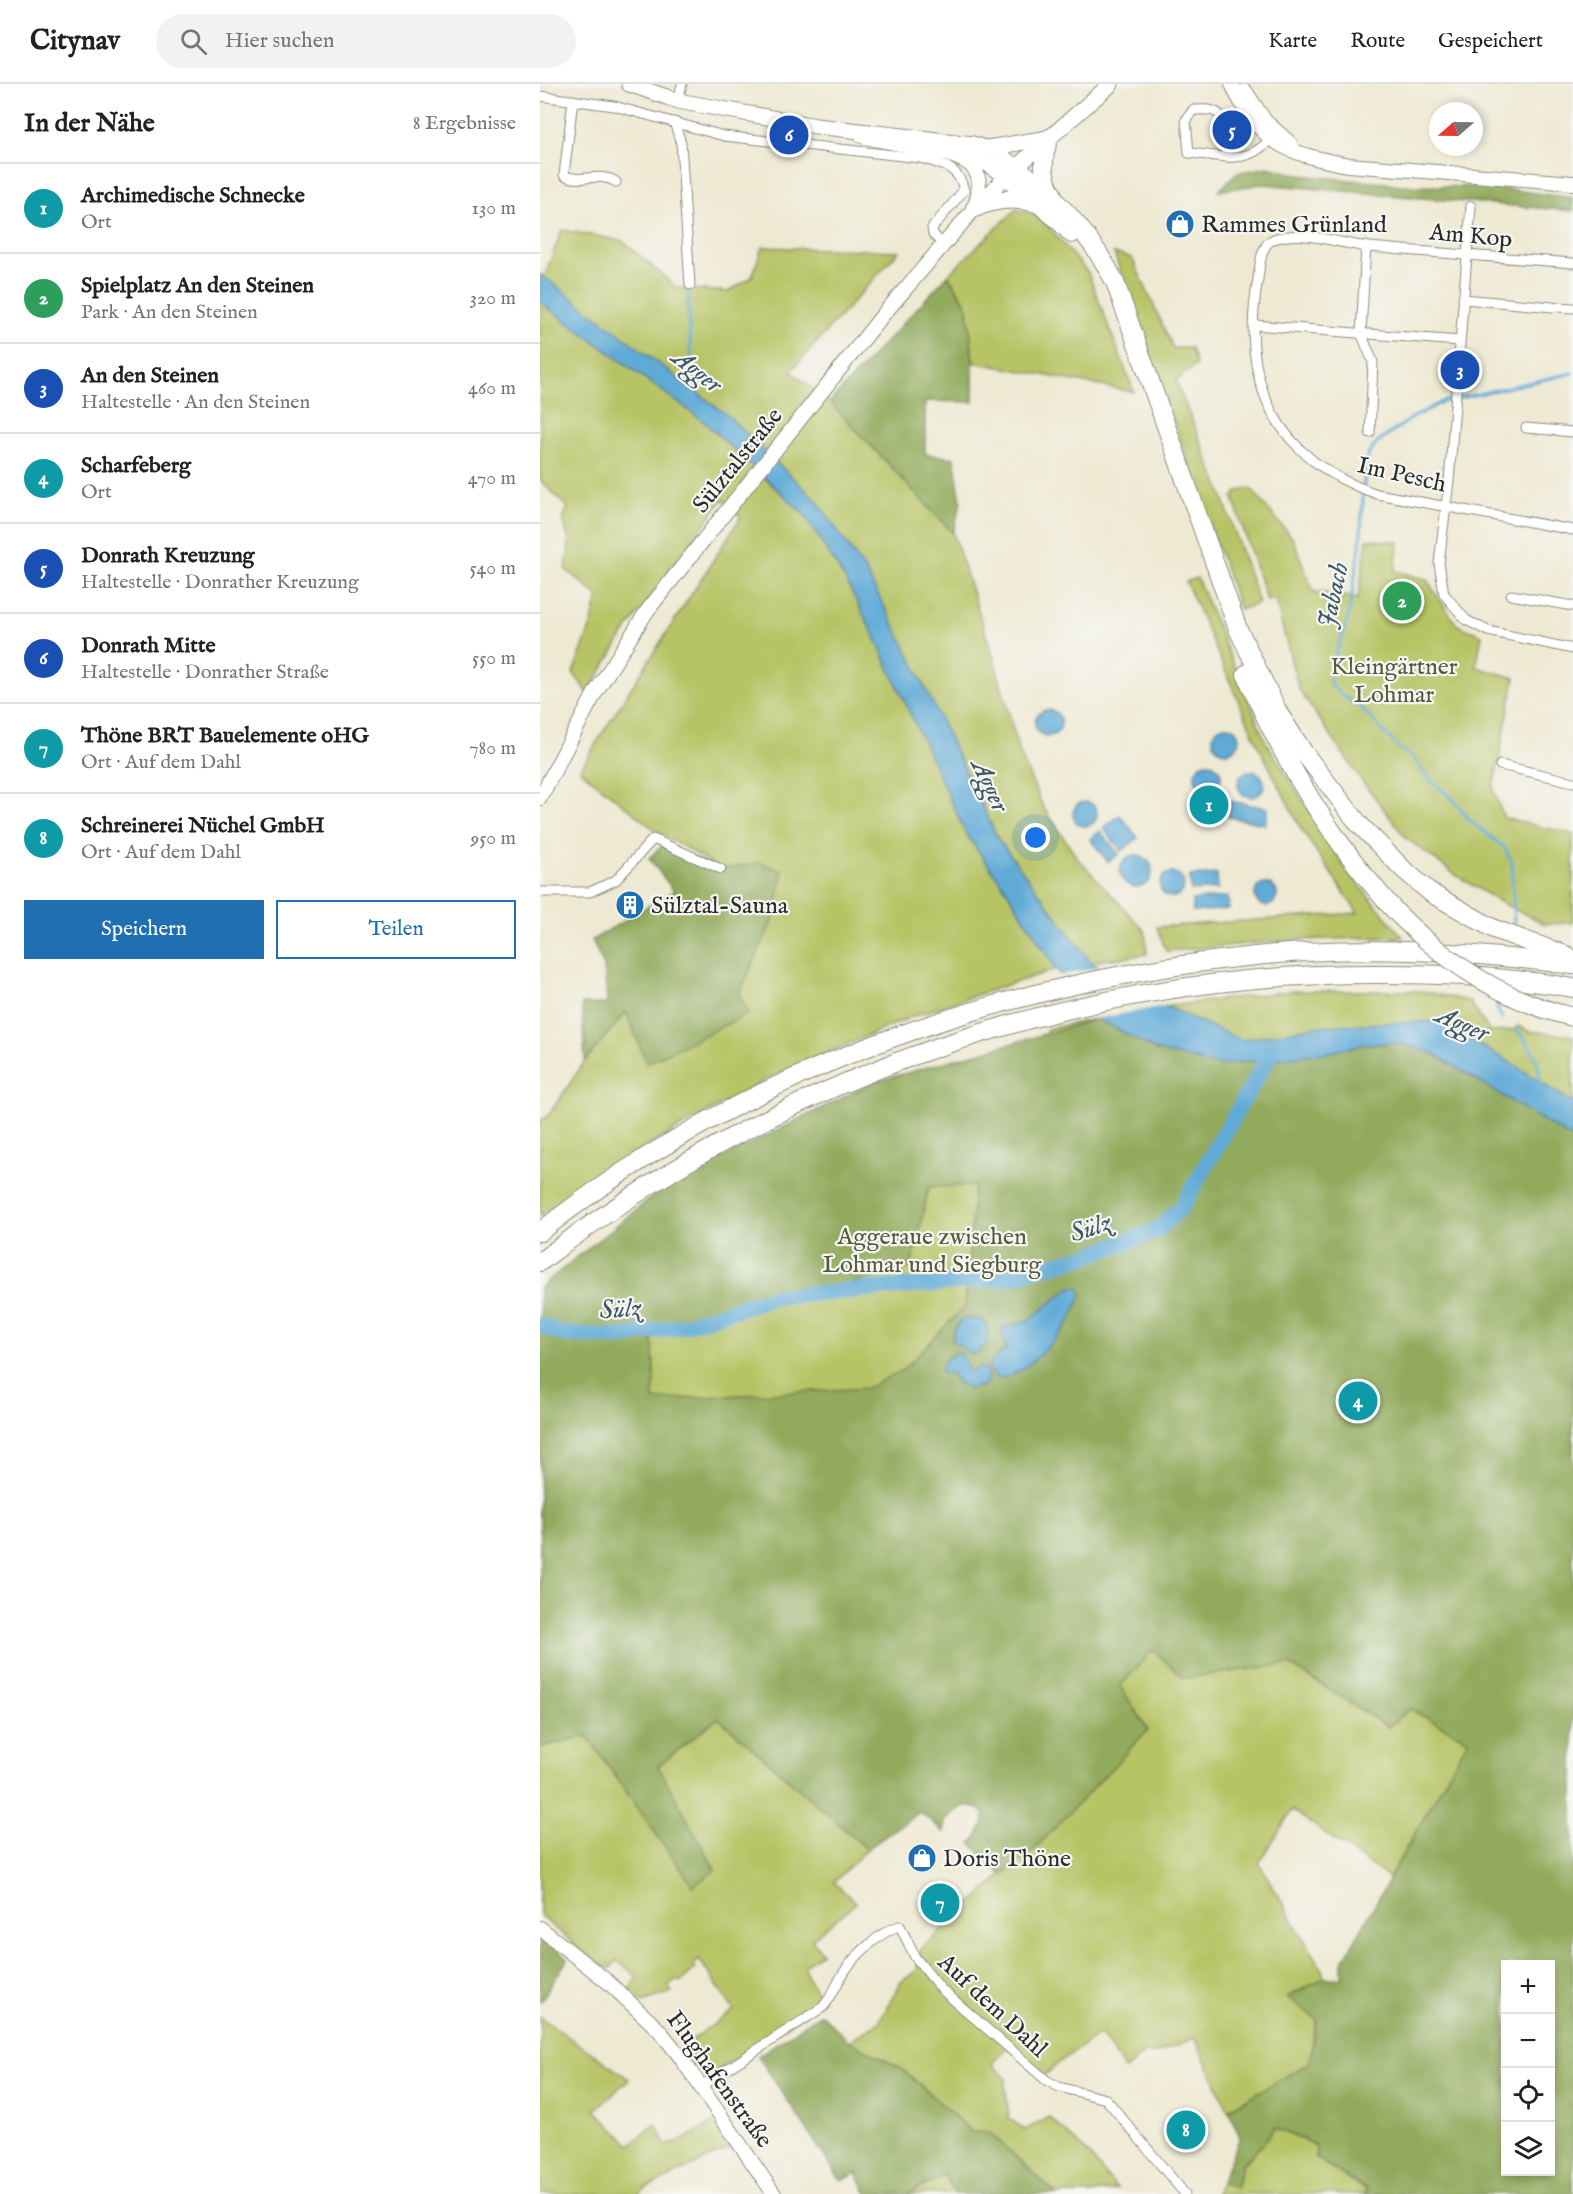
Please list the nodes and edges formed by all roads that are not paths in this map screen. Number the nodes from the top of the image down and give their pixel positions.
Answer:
1 (629, 84) edge
2 (682, 84) edge
3 (1111, 84) edge
4 (1232, 84) edge
5 (1242, 84) edge
6 (540, 96) edge
7 (573, 100) junction
8 (678, 101) junction
9 (674, 123) junction
10 (830, 127) junction
11 (850, 133) junction
12 (1274, 136) junction
13 (1049, 138) junction
14 (987, 148) junction
15 (1226, 156) junction
16 (1011, 171) junction
17 (616, 182) dead end
18 (1573, 183) edge
19 (1047, 201) junction
20 (1472, 206) dead end
21 (975, 208) junction
22 (943, 245) junction
23 (1366, 246) junction
24 (1468, 254) junction
25 (1573, 263) edge
26 (690, 285) dead end
27 (1463, 299) junction
28 (1573, 308) edge
29 (1254, 325) junction
30 (1361, 333) junction
31 (1459, 341) junction
32 (1526, 428) dead end
33 (1370, 432) dead end
34 (1573, 432) edge
35 (1446, 505) junction
36 (1573, 530) edge
37 (1511, 595) dead end
38 (1573, 606) edge
39 (1234, 631) junction
40 (1573, 649) edge
41 (1500, 765) dead end
42 (1573, 782) edge
43 (540, 798) edge
44 (721, 869) dead end
45 (540, 892) edge
46 (1573, 958) edge
47 (1573, 965) edge
48 (1573, 988) edge
49 (1573, 1017) edge
50 (540, 1232) edge
51 (540, 1262) edge
52 (540, 1928) edge
53 (701, 2086) junction
54 (774, 2194) edge
55 (1185, 2194) edge

1 - 8 main road
2 - 8 street
3 - 13 main road
4 - 12 main road
5 - 12 main road
6 - 7 street
7 - 9 street
7 - 17 street
8 - 10 main road
9 - 22 street
9 - 26 street
10 - 11 main road
10 - 14 main road
11 - 16 main road
11 - 21 main road
12 - 15 street
12 - 18 main road
13 - 14 main road
13 - 16 main road
13 - 19 highway
14 - 16 main road
15 - 15 street
16 - 19 highway
16 - 21 main road, Sülztalstraße
19 - 21 highway
19 - 39 highway
20 - 24 street
21 - 22 main road, Sülztalstraße
22 - 43 main road, Sülztalstraße
23 - 24 street, Am Kop
23 - 29 street, Im Pesch
23 - 30 street
24 - 25 street, Am Kop
24 - 27 street
27 - 28 street
27 - 31 street
29 - 30 street
29 - 35 street, Im Pesch
30 - 31 street
30 - 33 street
31 - 35 street
32 - 34 street
35 - 36 street, Im Pesch
35 - 40 street
37 - 38 street
39 - 46 highway
39 - 49 highway, bridge
41 - 42 street
44 - 45 street
47 - 50 highway
48 - 51 highway
52 - 53 main road, Flughafenstraße
53 - 54 main road, Flughafenstraße
53 - 55 street, Auf dem Dahl

